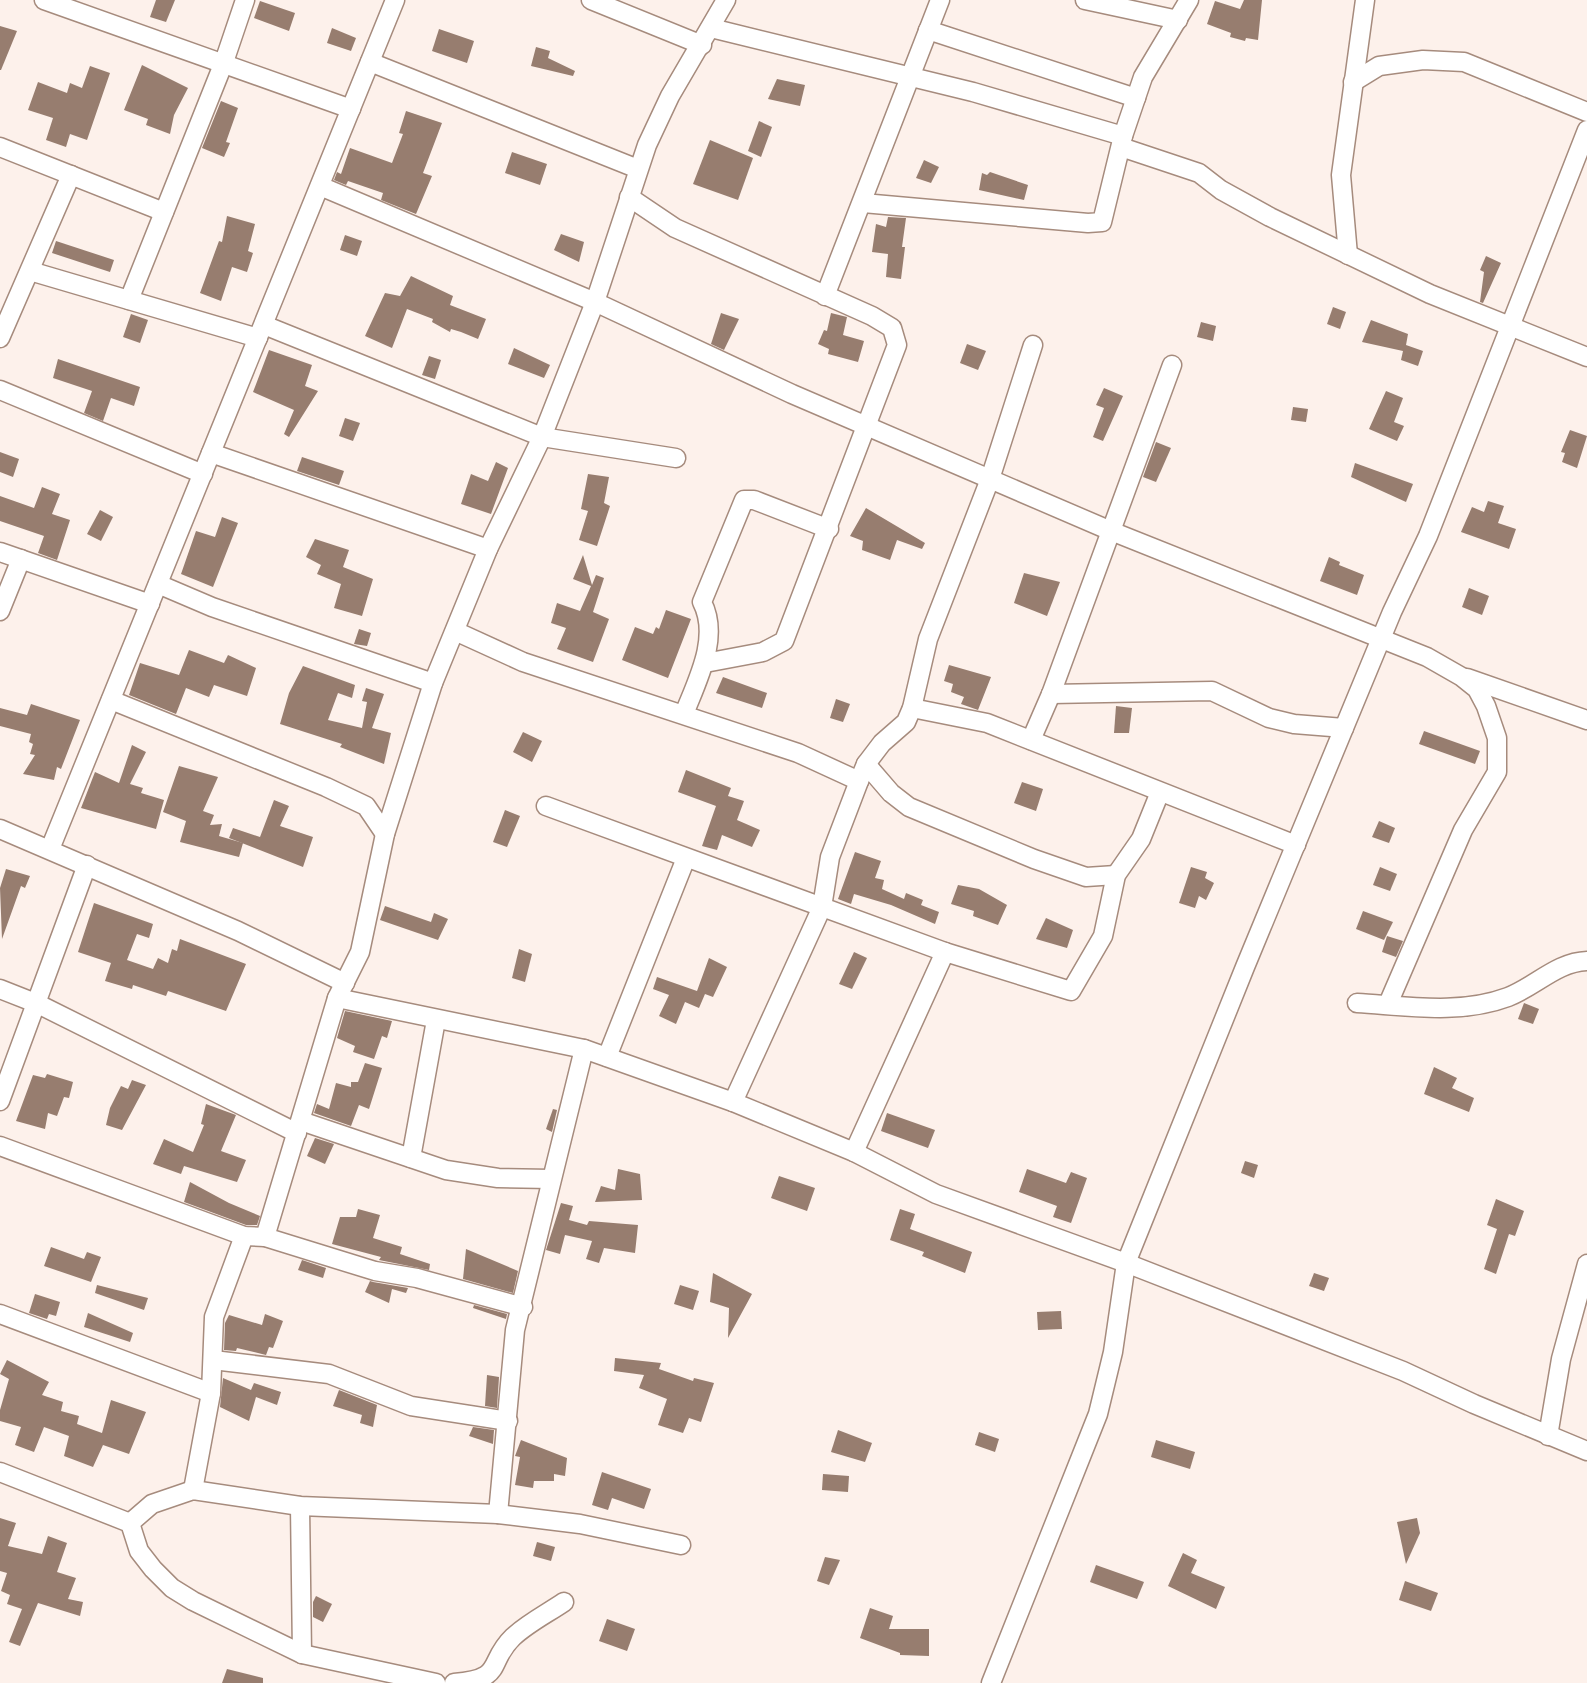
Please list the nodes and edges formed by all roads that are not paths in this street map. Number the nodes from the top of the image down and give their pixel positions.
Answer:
1 (44, 0) edge
2 (245, 0) edge
3 (395, 0) edge
4 (591, 0) edge
5 (726, 0) edge
6 (940, 0) edge
7 (1085, 0) edge
8 (1189, 0) edge
9 (1365, 0) edge
10 (1178, 20) junction
11 (711, 28) junction
12 (928, 30) junction
13 (702, 45) junction
14 (224, 62) junction
15 (370, 62) junction
16 (910, 77) junction
17 (1353, 82) junction
18 (1136, 98) junction
19 (351, 109) junction
20 (1587, 112) edge
21 (1587, 130) edge
22 (1122, 141) junction
23 (0, 147) edge
24 (638, 169) junction
25 (71, 175) junction
26 (320, 186) junction
27 (629, 197) junction
28 (863, 203) junction
29 (164, 212) junction
30 (1348, 255) junction
31 (30, 271) junction
32 (825, 296) junction
33 (129, 300) junction
34 (596, 302) junction
35 (1510, 326) junction
36 (261, 331) junction
37 (0, 338) edge
38 (1033, 345) dead end
39 (1587, 357) edge
40 (1173, 365) dead end
41 (0, 390) edge
42 (868, 426) junction
43 (542, 437) junction
44 (211, 453) junction
45 (676, 458) dead end
46 (203, 474) junction
47 (990, 479) junction
48 (829, 529) junction
49 (1111, 531) junction
50 (488, 549) junction
51 (0, 552) edge
52 (21, 559) junction
53 (158, 584) junction
54 (150, 604) junction
55 (0, 611) edge
56 (455, 632) junction
57 (1381, 641) junction
58 (705, 663) junction
59 (1462, 677) junction
60 (433, 683) junction
61 (1051, 694) junction
62 (111, 700) junction
63 (912, 708) junction
64 (684, 714) junction
65 (1587, 720) edge
66 (1344, 728) junction
67 (1030, 740) junction
68 (867, 764) junction
69 (859, 781) junction
70 (1160, 792) junction
71 (546, 806) dead end
72 (0, 829) edge
73 (385, 834) junction
74 (1296, 845) junction
75 (50, 849) junction
76 (686, 858) junction
77 (87, 866) junction
78 (1116, 876) junction
79 (822, 907) junction
80 (945, 952) junction
81 (1587, 961) edge
82 (0, 989) edge
83 (341, 990) junction
84 (1357, 1003) dead end
85 (38, 1004) junction
86 (1388, 1004) junction
87 (436, 1020) junction
88 (584, 1049) junction
89 (607, 1057) junction
90 (0, 1101) edge
91 (733, 1102) junction
92 (299, 1127) junction
93 (0, 1146) edge
94 (854, 1152) junction
95 (411, 1158) junction
96 (551, 1179) junction
97 (244, 1236) junction
98 (265, 1237) junction
99 (1126, 1263) junction
100 (1587, 1264) edge
101 (523, 1307) junction
102 (0, 1314) edge
103 (213, 1360) junction
104 (211, 1393) junction
105 (508, 1421) junction
106 (1548, 1436) junction
107 (1587, 1450) edge
108 (0, 1472) edge
109 (194, 1490) junction
110 (300, 1506) junction
111 (498, 1514) junction
112 (130, 1523) junction
113 (681, 1545) dead end
114 (564, 1602) dead end
115 (302, 1654) junction
116 (436, 1683) edge
117 (454, 1683) edge
118 (991, 1683) edge

1 - 14 street
2 - 14 street
3 - 15 street
4 - 13 street
5 - 11 street
6 - 12 street
7 - 10 street
8 - 10 street
9 - 17 street
10 - 18 street
11 - 13 street
11 - 16 street
12 - 16 street
12 - 18 street
13 - 24 street
14 - 19 street
14 - 29 street
15 - 19 street
15 - 24 street
16 - 22 street
16 - 28 street
17 - 20 street
17 - 30 street
18 - 22 street
19 - 26 street
21 - 35 street
22 - 28 street
22 - 30 street
23 - 25 street
24 - 27 street
25 - 29 street
25 - 31 street
26 - 34 street
26 - 36 street
27 - 32 street
27 - 34 street
28 - 32 street
29 - 33 street
30 - 35 street
31 - 33 street
31 - 37 street
32 - 42 street
33 - 36 street
34 - 42 street
34 - 43 street
35 - 39 street
35 - 57 street
36 - 43 street
36 - 44 street
38 - 47 street
40 - 49 street
41 - 46 street
42 - 47 street
42 - 48 street
43 - 45 street
43 - 50 street
44 - 46 street
44 - 50 street
46 - 53 street
47 - 49 street
47 - 63 street
48 - 58 street
48 - 58 street
49 - 57 street
49 - 61 street
50 - 56 street
51 - 52 street
52 - 54 street
52 - 55 street
53 - 54 street
53 - 60 street
54 - 62 street
56 - 60 street
56 - 64 street
57 - 59 street
57 - 66 street
58 - 64 street
59 - 65 street
59 - 86 street
60 - 73 street
61 - 66 street
61 - 67 street
62 - 73 street
62 - 75 street
63 - 67 street
63 - 68 street
64 - 69 street
66 - 74 street
67 - 70 street
68 - 69 street
68 - 78 street
69 - 79 street
70 - 74 street
70 - 78 street
71 - 76 street
72 - 75 street
73 - 83 street
74 - 99 street
75 - 77 street
76 - 79 street
76 - 89 street
77 - 83 street
77 - 85 street
78 - 80 street
79 - 80 street
79 - 91 street
80 - 94 street
81 - 86 street
82 - 85 street
83 - 87 street
83 - 92 street
84 - 86 street
85 - 90 street
85 - 92 street
87 - 88 street
87 - 95 street
88 - 89 street
88 - 96 street
89 - 91 street
91 - 94 street
92 - 95 street
92 - 98 street
93 - 97 street
94 - 99 street
95 - 96 street
96 - 101 street
97 - 98 street
97 - 103 street
98 - 101 street
99 - 106 street
99 - 118 street
100 - 106 street
101 - 105 street
102 - 104 street
103 - 104 street
103 - 105 street
104 - 109 street
105 - 111 street
106 - 107 street
108 - 112 street
109 - 110 street
109 - 112 street
110 - 111 street
110 - 115 street
111 - 113 street
112 - 115 street
114 - 117 street
115 - 116 street

